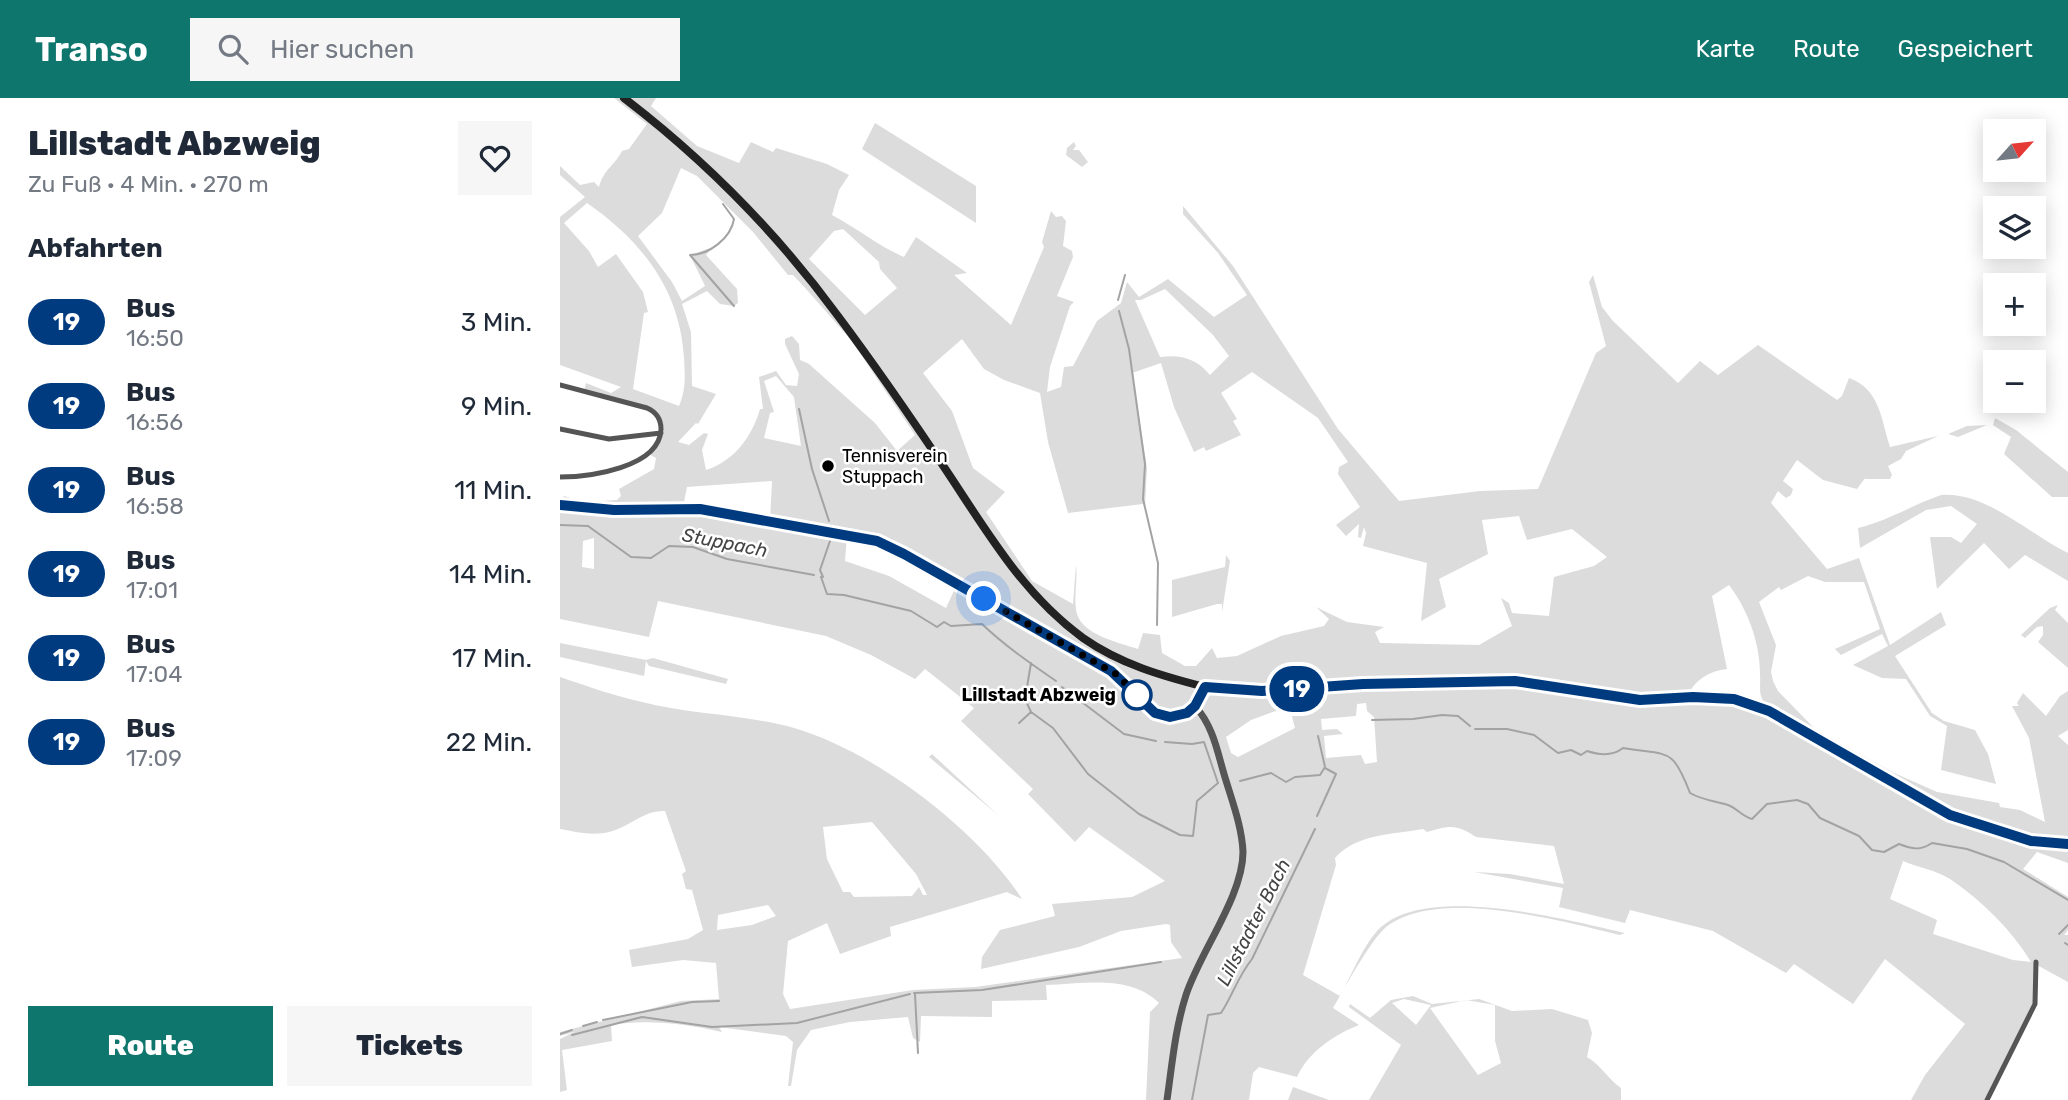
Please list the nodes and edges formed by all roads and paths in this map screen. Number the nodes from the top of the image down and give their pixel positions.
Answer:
1 (624, 98) edge
2 (560, 385) edge
3 (560, 429) edge
4 (661, 433) junction
5 (560, 477) edge
6 (560, 505) edge
7 (1180, 680) junction
8 (1205, 687) junction
9 (1197, 703) junction
10 (2068, 844) edge
11 (2036, 962) dead end
12 (1167, 1100) edge
13 (1987, 1100) edge

1 - 7 main road
2 - 4 street
3 - 4 street
4 - 5 street
6 - 9 main road
7 - 8 main road
7 - 9 main road
8 - 9 main road
8 - 10 main road
9 - 12 street
11 - 13 street

